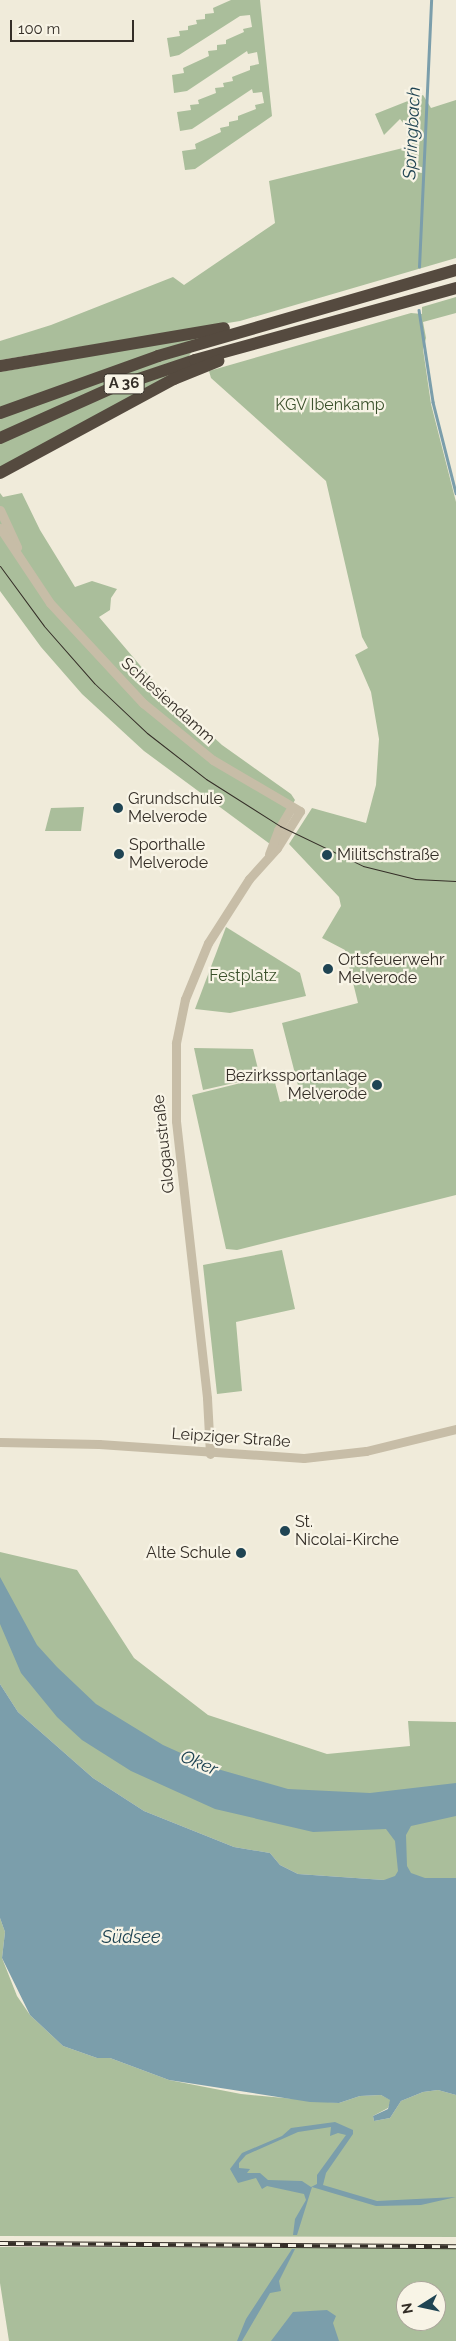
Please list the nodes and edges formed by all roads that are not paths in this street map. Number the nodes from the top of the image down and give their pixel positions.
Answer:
1 (456, 270) edge
2 (456, 288) edge
3 (269, 323) junction
4 (254, 344) junction
5 (0, 366) edge
6 (0, 413) edge
7 (0, 438) edge
8 (0, 473) edge
9 (0, 510) edge
10 (0, 528) edge
11 (22, 562) junction
12 (296, 809) joint
13 (456, 1429) edge
14 (0, 1442) edge
15 (210, 1454) junction

1 - 3 highway, A 36
2 - 4 highway, A 36
3 - 5 highway
3 - 6 highway, A 36
4 - 7 highway, A 36
4 - 8 highway
9 - 11 street, Schlesiendamm
10 - 11 street, Schlesiendamm
11 - 12 street, Schlesiendamm
12 - 15 street, Glogaustraße
13 - 15 street, Leipziger Straße
14 - 15 street, Leipziger Straße

